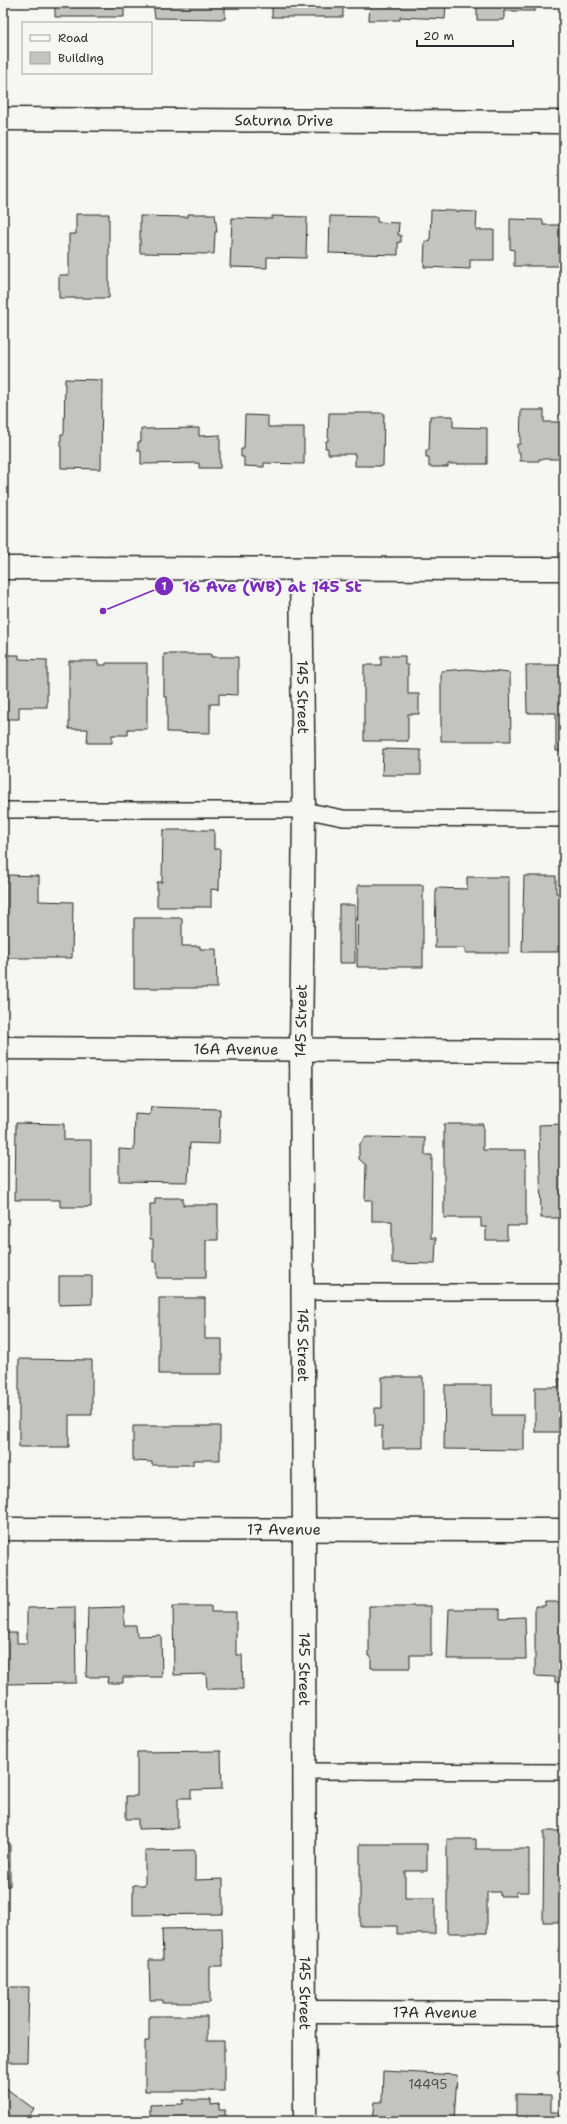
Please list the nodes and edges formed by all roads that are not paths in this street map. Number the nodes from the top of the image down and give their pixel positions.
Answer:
1 (3, 119) edge
2 (564, 122) edge
3 (3, 568) edge
4 (564, 569) edge
5 (302, 570) junction
6 (3, 810) edge
7 (304, 810) junction
8 (564, 819) edge
9 (3, 1048) edge
10 (301, 1049) junction
11 (564, 1051) edge
12 (302, 1292) junction
13 (564, 1292) edge
14 (304, 1529) junction
15 (3, 1530) edge
16 (564, 1530) edge
17 (305, 1771) junction
18 (564, 1772) edge
19 (305, 2012) junction
20 (564, 2013) edge
21 (305, 2121) edge

1 - 2 street, Saturna Drive
3 - 5 street
4 - 5 street
5 - 7 street, 145 Street
6 - 7 lane
7 - 8 lane
7 - 10 street, 145 Street
9 - 10 street, 16A Avenue
10 - 11 street, 16A Avenue
10 - 12 street, 145 Street
12 - 13 lane
12 - 14 street, 145 Street
14 - 15 street, 17 Avenue
14 - 16 street, 17 Avenue
14 - 17 street, 145 Street
17 - 18 lane
17 - 19 street, 145 Street
19 - 20 street, 17A Avenue
19 - 21 street, 145 Street

